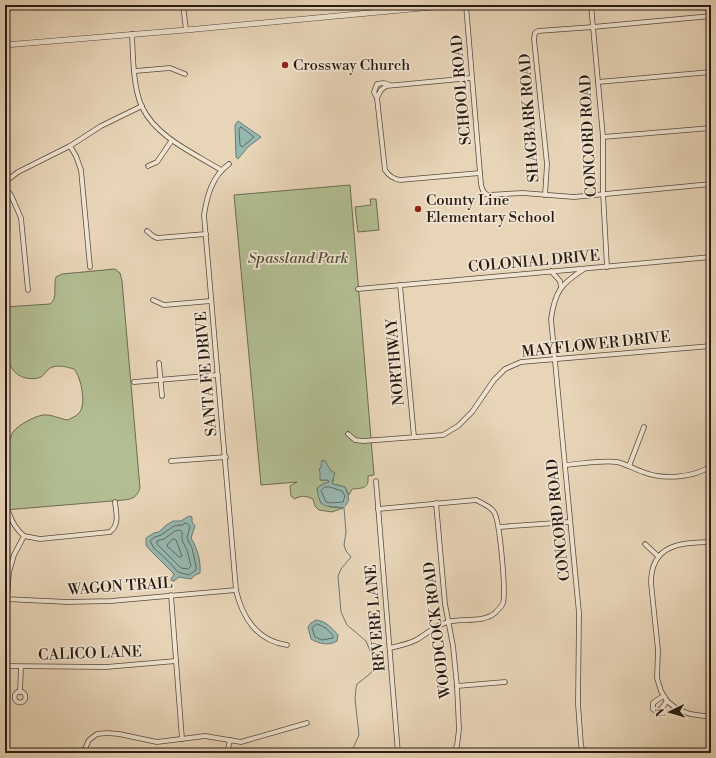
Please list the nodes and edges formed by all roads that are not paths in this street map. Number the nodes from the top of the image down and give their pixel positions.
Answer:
1 (183, 5) edge
2 (454, 5) edge
3 (466, 5) edge
4 (591, 5) edge
5 (711, 16) edge
6 (593, 27) junction
7 (186, 30) junction
8 (132, 34) junction
9 (5, 45) edge
10 (135, 71) junction
11 (711, 72) edge
12 (184, 74) dead end
13 (471, 78) junction
14 (598, 82) junction
15 (390, 86) junction
16 (377, 98) junction
17 (142, 106) junction
18 (711, 128) edge
19 (603, 137) junction
20 (172, 140) junction
21 (70, 146) junction
22 (229, 164) dead end
23 (148, 166) dead end
24 (221, 170) junction
25 (480, 173) junction
26 (5, 182) edge
27 (711, 184) edge
28 (5, 188) edge
29 (603, 193) junction
30 (545, 195) junction
31 (147, 231) dead end
32 (206, 234) junction
33 (711, 257) edge
34 (607, 267) junction
35 (90, 268) dead end
36 (584, 268) junction
37 (551, 272) junction
38 (400, 285) junction
39 (561, 287) junction
40 (358, 289) dead end
41 (28, 290) dead end
42 (153, 300) dead end
43 (211, 301) junction
44 (711, 346) edge
45 (554, 359) junction
46 (159, 363) dead end
47 (218, 375) junction
48 (161, 380) junction
49 (134, 382) dead end
50 (162, 396) dead end
51 (644, 427) dead end
52 (348, 434) dead end
53 (414, 437) junction
54 (226, 457) junction
55 (171, 461) dead end
56 (565, 465) junction
57 (630, 466) junction
58 (711, 466) edge
59 (376, 481) dead end
60 (115, 502) dead end
61 (436, 503) junction
62 (378, 509) junction
63 (9, 512) dead end
64 (570, 522) junction
65 (499, 527) junction
66 (24, 536) junction
67 (711, 542) edge
68 (645, 544) dead end
69 (658, 556) junction
70 (236, 590) junction
71 (170, 595) junction
72 (6, 599) edge
73 (449, 622) junction
74 (287, 645) dead end
75 (390, 648) junction
76 (176, 661) junction
77 (5, 666) edge
78 (21, 667) junction
79 (505, 682) dead end
80 (457, 686) junction
81 (20, 692) dead end
82 (663, 696) junction
83 (667, 701) junction
84 (711, 717) edge
85 (307, 723) dead end
86 (182, 739) junction
87 (230, 740) junction
88 (82, 753) edge
89 (227, 753) edge
90 (398, 753) edge
91 (452, 753) edge
92 (583, 753) edge

1 - 7 street
2 - 7 street
3 - 13 street, SCHOOL ROAD
4 - 6 street, CONCORD ROAD
5 - 6 street
6 - 14 street, CONCORD ROAD
6 - 30 street, SHAGBARK ROAD
7 - 8 street
8 - 9 street
8 - 10 street
10 - 12 street
10 - 17 street
11 - 14 street
13 - 15 street
13 - 25 street, SCHOOL ROAD
14 - 19 street, CONCORD ROAD
15 - 16 street
15 - 16 street
16 - 25 street
17 - 20 street
17 - 21 street
18 - 19 street
19 - 29 street, CONCORD ROAD
20 - 23 street
20 - 24 street
21 - 26 street
21 - 35 street
22 - 24 street, SANTA FE DRIVE
24 - 32 street, SANTA FE DRIVE
25 - 30 street, SCHOOL ROAD
27 - 29 street
28 - 41 street
29 - 30 street
29 - 34 street, CONCORD ROAD
31 - 32 street
32 - 43 street, SANTA FE DRIVE
33 - 34 street, COLONIAL DRIVE
34 - 36 street, COLONIAL DRIVE
36 - 37 street, COLONIAL DRIVE
36 - 39 street, CONCORD ROAD
37 - 38 street, COLONIAL DRIVE
37 - 39 street
38 - 40 street, COLONIAL DRIVE
38 - 53 street, NORTHWAY
39 - 45 street, CONCORD ROAD
42 - 43 street
43 - 47 street, SANTA FE DRIVE
44 - 45 street, MAYFLOWER DRIVE
45 - 53 street, MAYFLOWER DRIVE
45 - 56 street, CONCORD ROAD
46 - 48 street
47 - 48 street
47 - 54 street, SANTA FE DRIVE
48 - 49 street
48 - 50 street
51 - 57 street
52 - 53 street, MAYFLOWER DRIVE
54 - 55 street
54 - 70 street, SANTA FE DRIVE
56 - 57 street
56 - 64 street, CONCORD ROAD
57 - 58 street
59 - 62 street, REVERE LANE
60 - 66 street
61 - 62 street
61 - 65 street
61 - 73 street, WOODCOCK ROAD
62 - 75 street, REVERE LANE
63 - 66 street
64 - 65 street
64 - 92 street, CONCORD ROAD
65 - 73 street
66 - 72 street
67 - 69 street
68 - 69 street
69 - 82 street
70 - 71 street, WAGON TRAIL
70 - 74 street, SANTA FE DRIVE
71 - 72 street, WAGON TRAIL
71 - 76 street
73 - 75 street
73 - 80 street, WOODCOCK ROAD
75 - 90 street, REVERE LANE
76 - 78 street, CALICO LANE
76 - 86 street
77 - 78 street, CALICO LANE
78 - 81 street
79 - 80 street
80 - 91 street, WOODCOCK ROAD
82 - 83 street
82 - 83 street
83 - 84 street
85 - 87 street
86 - 87 street
86 - 88 street
87 - 89 street

